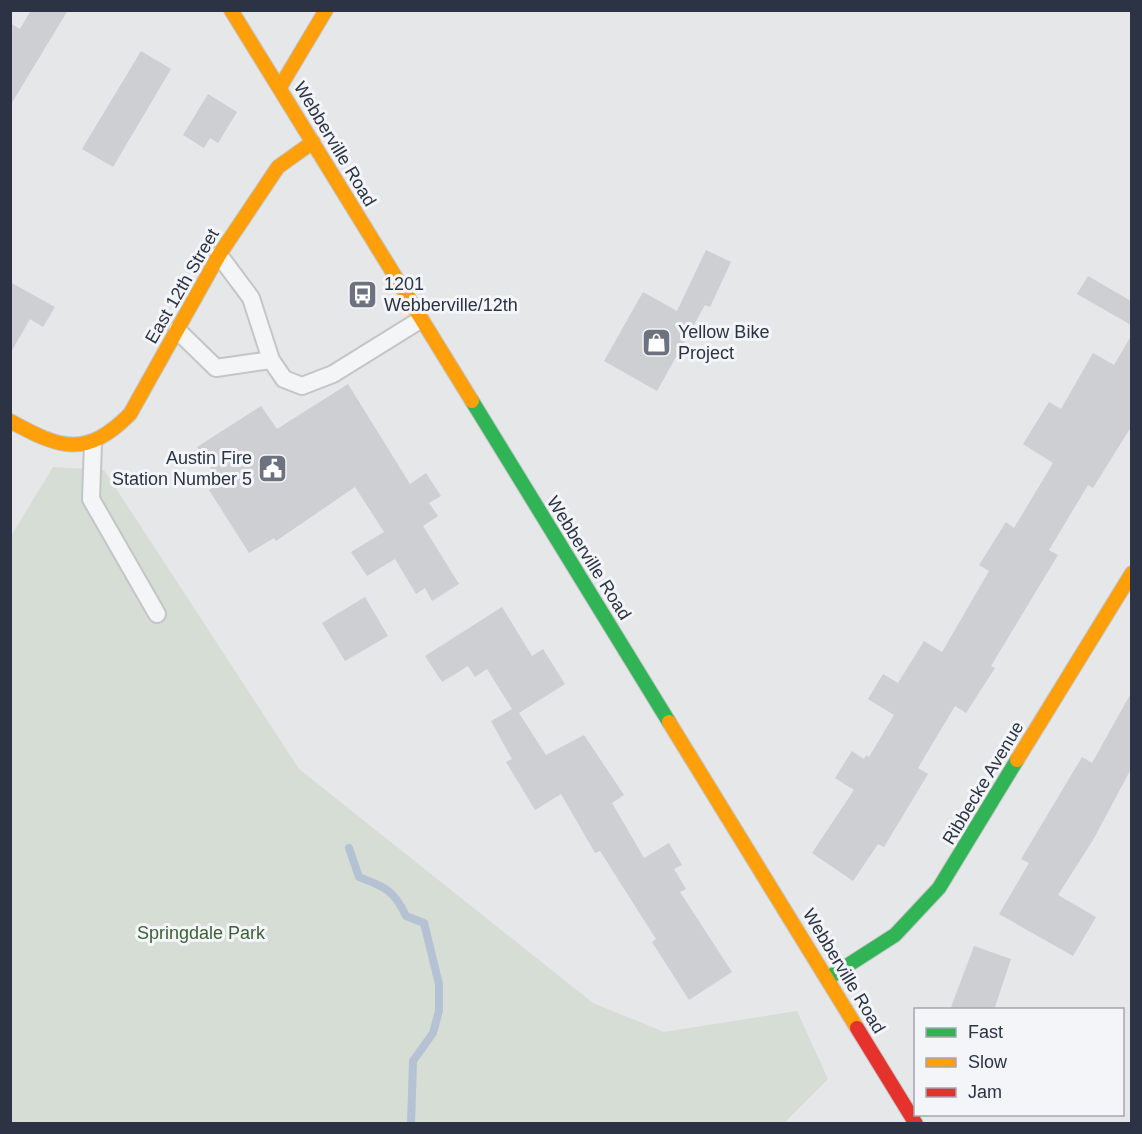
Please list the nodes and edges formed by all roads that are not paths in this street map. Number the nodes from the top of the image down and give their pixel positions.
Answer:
1 (231, 10) edge
2 (326, 10) edge
3 (280, 87) junction
4 (313, 142) junction
5 (219, 255) junction
6 (420, 320) junction
7 (177, 330) junction
8 (271, 360) junction
9 (10, 421) edge
10 (89, 444) junction
11 (1131, 573) edge
12 (157, 614) dead end
13 (828, 978) junction
14 (916, 1124) edge

1 - 3 street, Webberville Road
2 - 3 street
3 - 4 street, Webberville Road
4 - 5 street, East 12th Street
4 - 6 street, Webberville Road
5 - 7 street, East 12th Street
5 - 8 lane
6 - 8 lane
6 - 13 street, Webberville Road
7 - 8 lane
7 - 10 street, East 12th Street
9 - 10 street
10 - 12 lane
11 - 13 street, Ribbecke Avenue
13 - 14 street, Webberville Road

